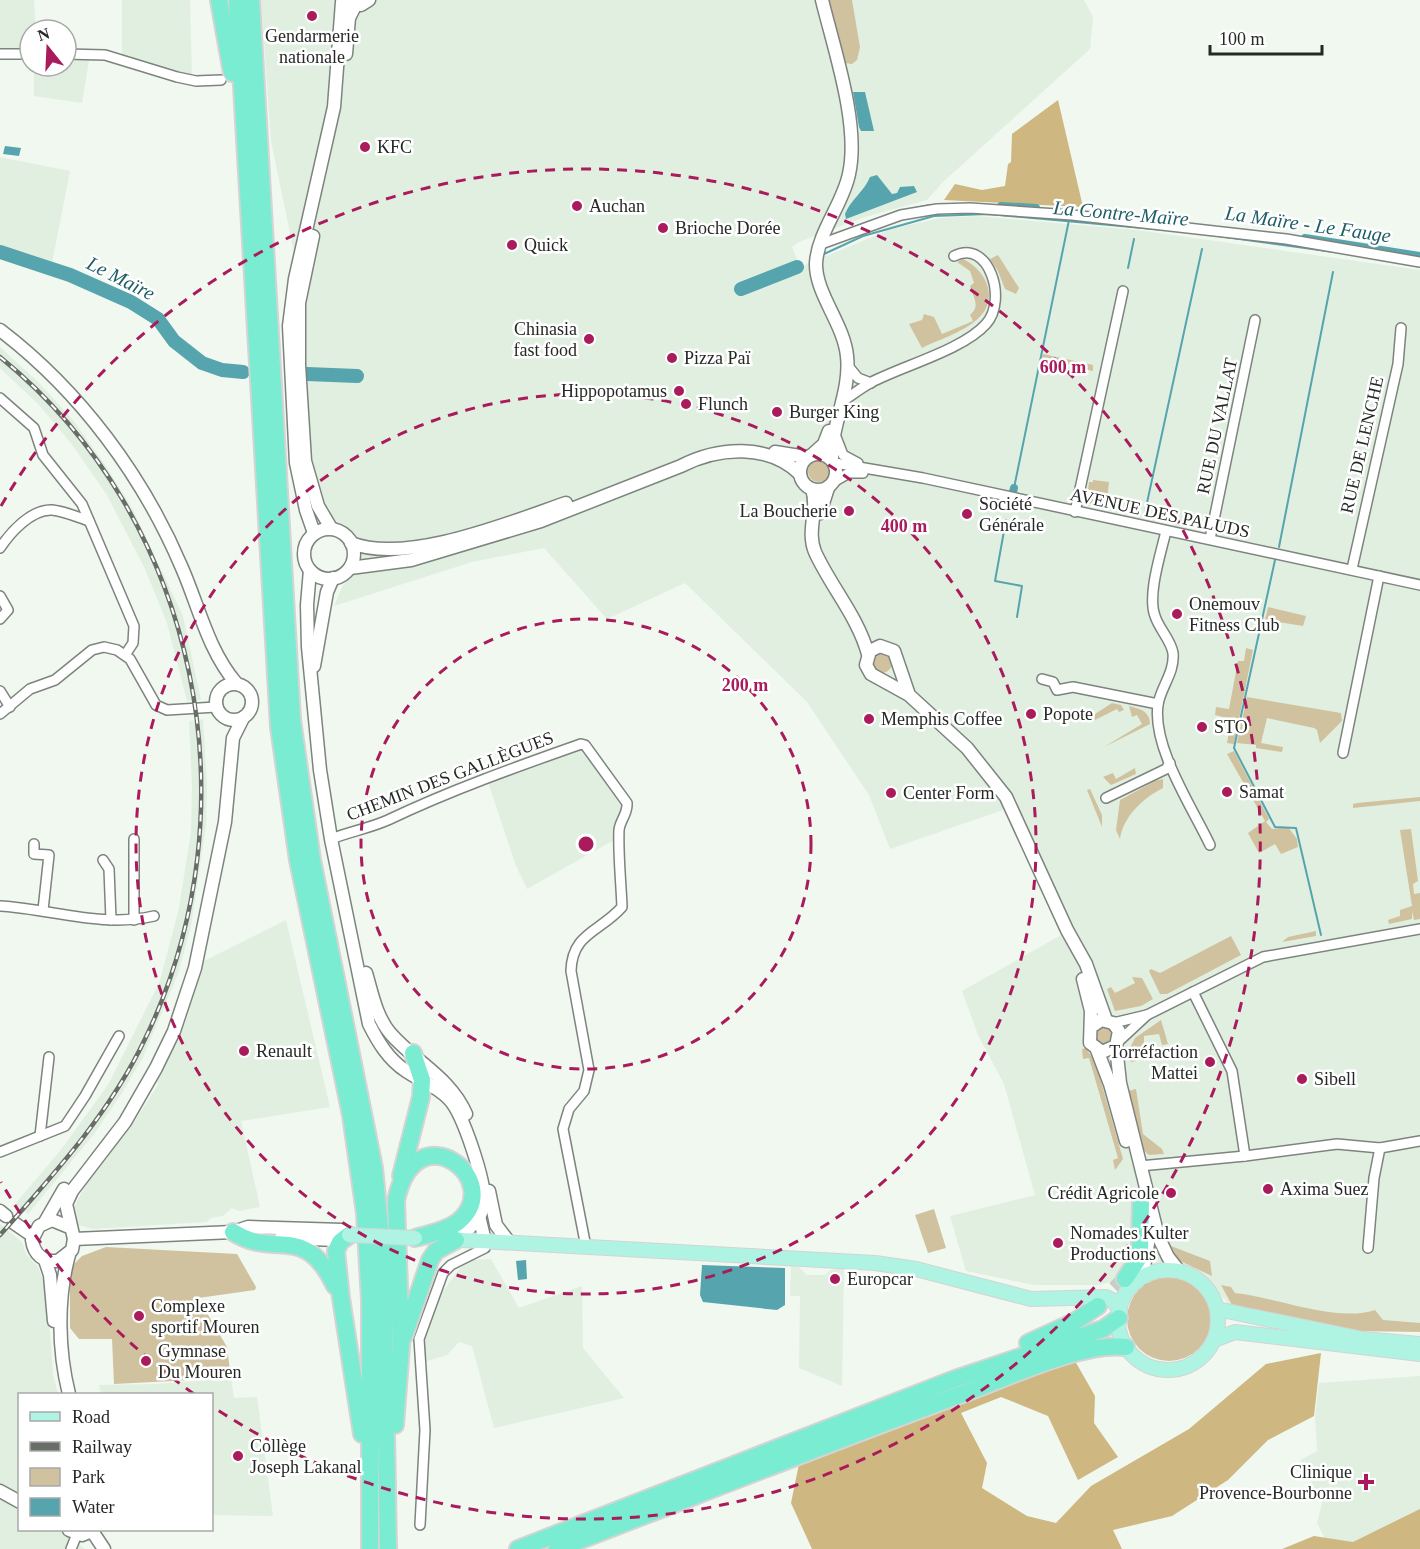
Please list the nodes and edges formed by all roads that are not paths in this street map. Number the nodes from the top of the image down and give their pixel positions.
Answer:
1 (219, 0) edge
2 (237, 0) edge
3 (251, 0) edge
4 (369, 0) edge
5 (815, 0) edge
6 (822, 0) edge
7 (341, 1) edge
8 (355, 6) junction
9 (0, 54) edge
10 (18, 54) edge
11 (78, 54) edge
12 (221, 80) dead end
13 (821, 244) junction
14 (954, 256) dead end
15 (1420, 262) edge
16 (253, 281) junction
17 (1123, 291) dead end
18 (1255, 320) dead end
19 (1401, 328) dead end
20 (0, 330) edge
21 (848, 366) junction
22 (871, 383) junction
23 (0, 398) edge
24 (843, 400) junction
25 (835, 432) junction
26 (811, 455) junction
27 (834, 461) junction
28 (893, 472) junction
29 (800, 474) junction
30 (831, 484) junction
31 (812, 489) junction
32 (1075, 512) junction
33 (89, 520) junction
34 (331, 528) junction
35 (1166, 531) junction
36 (314, 533) junction
37 (1210, 539) junction
38 (351, 543) junction
39 (0, 548) edge
40 (350, 568) junction
41 (1352, 569) junction
42 (310, 570) junction
43 (1379, 576) junction
44 (333, 578) junction
45 (1420, 585) edge
46 (0, 596) edge
47 (0, 619) edge
48 (880, 646) junction
49 (868, 654) junction
50 (125, 655) junction
51 (217, 659) junction
52 (898, 665) junction
53 (312, 676) junction
54 (879, 678) junction
55 (1042, 679) dead end
56 (236, 683) junction
57 (0, 691) edge
58 (219, 691) junction
59 (909, 695) junction
60 (1158, 704) junction
61 (216, 707) junction
62 (3, 709) edge
63 (224, 718) junction
64 (243, 718) junction
65 (233, 738) junction
66 (1342, 753) dead end
67 (1170, 763) junction
68 (1106, 798) dead end
69 (134, 839) dead end
70 (331, 839) junction
71 (34, 844) dead end
72 (1210, 845) dead end
73 (104, 860) dead end
74 (344, 896) junction
75 (0, 906) edge
76 (43, 910) junction
77 (154, 916) dead end
78 (111, 920) junction
79 (134, 920) junction
80 (1420, 929) edge
81 (1067, 930) junction
82 (198, 946) junction
83 (1193, 992) junction
84 (1147, 1015) junction
85 (1109, 1022) junction
86 (1091, 1028) junction
87 (119, 1035) dead end
88 (1117, 1044) junction
89 (1097, 1050) junction
90 (413, 1053) junction
91 (49, 1057) dead end
92 (422, 1080) junction
93 (40, 1136) junction
94 (1420, 1142) edge
95 (1380, 1148) junction
96 (0, 1152) edge
97 (1245, 1156) junction
98 (1140, 1166) junction
99 (400, 1180) junction
100 (1141, 1199) joint
101 (479, 1216) junction
102 (7, 1217) edge
103 (45, 1222) junction
104 (496, 1224) junction
105 (233, 1232) junction
106 (72, 1233) junction
107 (349, 1235) junction
108 (33, 1236) junction
109 (415, 1239) junction
110 (456, 1240) junction
111 (485, 1242) junction
112 (509, 1242) junction
113 (586, 1247) junction
114 (1368, 1248) dead end
115 (69, 1255) junction
116 (45, 1260) junction
117 (1179, 1271) junction
118 (1133, 1281) junction
119 (341, 1298) junction
120 (1048, 1300) junction
121 (1098, 1306) tunnel mouth
122 (1217, 1309) junction
123 (1119, 1314) junction
124 (1214, 1340) junction
125 (1420, 1344) edge
126 (401, 1346) junction
127 (1126, 1347) junction
128 (1420, 1353) edge
129 (955, 1379) junction
130 (62, 1393) edge
131 (69, 1393) edge
132 (388, 1483) junction
133 (370, 1485) junction
134 (0, 1491) edge
135 (18, 1501) edge
136 (420, 1525) dead end
137 (94, 1531) edge
138 (73, 1532) edge
139 (71, 1549) edge
140 (104, 1549) edge
141 (370, 1549) edge
142 (388, 1549) edge
143 (518, 1549) edge
144 (557, 1549) edge

1 - 16 highway
2 - 16 highway
3 - 132 highway
4 - 8 main road
5 - 26 main road
6 - 13 main road
7 - 8 main road
7 - 36 main road
8 - 34 main road
9 - 10 street
11 - 12 street
13 - 15 street
13 - 21 main road
14 - 22 street
16 - 133 highway
17 - 32 street
18 - 37 street, RUE DU VALLAT
19 - 41 street, RUE DE LENCHE
20 - 51 main road
21 - 22 street
21 - 24 main road
22 - 24 street
23 - 33 street
24 - 25 main road
25 - 27 main road
25 - 28 street, AVENUE DES PALUDS
26 - 27 main road
26 - 29 main road
26 - 38 main road
27 - 28 street, AVENUE DES PALUDS
27 - 30 main road
28 - 30 street, AVENUE DES PALUDS
28 - 32 street, AVENUE DES PALUDS
29 - 31 main road
29 - 40 main road
30 - 31 main road
30 - 48 main road
31 - 49 main road
32 - 35 street, AVENUE DES PALUDS
33 - 39 street
33 - 50 street
34 - 36 main road
34 - 38 main road
35 - 37 street, AVENUE DES PALUDS
35 - 60 street
36 - 42 main road
37 - 41 street, AVENUE DES PALUDS
38 - 40 main road
40 - 44 main road
41 - 43 street, AVENUE DES PALUDS
42 - 44 main road
42 - 53 main road
43 - 45 street, AVENUE DES PALUDS
43 - 66 street
44 - 53 main road
46 - 47 street
48 - 49 main road
48 - 52 main road
49 - 54 main road
50 - 61 street
50 - 62 street
51 - 56 main road
51 - 58 main road
52 - 54 main road
52 - 59 main road
53 - 70 main road
54 - 59 main road
55 - 60 street
56 - 58 main road
56 - 64 main road
57 - 62 street
58 - 61 main road
59 - 81 main road
60 - 67 street
61 - 63 main road
63 - 64 main road
63 - 65 main road
64 - 65 main road
65 - 82 main road
67 - 68 street
67 - 72 street
69 - 79 street
70 - 74 main road
70 - 113 street, CHEMIN DES GALLÈGUES
71 - 76 street
73 - 78 street
74 - 90 main road
74 - 92 main road
75 - 76 street
76 - 78 street
77 - 79 street
78 - 79 street
80 - 83 street
81 - 85 main road
81 - 86 main road
82 - 103 main road
82 - 106 main road
83 - 84 street
83 - 97 street
84 - 85 street
84 - 88 street
85 - 86 main road
85 - 88 main road
86 - 89 main road
87 - 93 street
88 - 89 main road
88 - 98 main road
89 - 100 main road
90 - 92 highway
90 - 104 main road
91 - 93 street
92 - 99 highway
92 - 101 main road
93 - 96 street
94 - 95 street
95 - 97 street
95 - 114 street
97 - 98 street
98 - 117 main road
99 - 109 highway
99 - 126 highway
100 - 118 highway
101 - 110 main road
101 - 111 main road
102 - 108 main road
103 - 106 main road
103 - 108 main road
104 - 111 main road
104 - 112 main road
105 - 106 main road
105 - 107 main road
105 - 119 highway
106 - 115 main road
107 - 109 main road, bridge
107 - 119 highway
108 - 116 main road
109 - 110 main road
110 - 111 main road
110 - 126 highway
111 - 112 main road
111 - 136 street
112 - 113 main road
113 - 120 main road
115 - 116 main road
115 - 131 main road
116 - 130 main road
117 - 118 main road
117 - 122 main road
118 - 120 main road
118 - 123 main road
119 - 133 highway
120 - 123 main road
121 - 129 highway
122 - 124 main road
122 - 125 main road
123 - 127 main road
123 - 129 highway
124 - 127 main road
124 - 128 main road
126 - 132 highway
127 - 144 highway
129 - 143 highway
132 - 142 highway
133 - 141 highway
134 - 135 main road
137 - 140 main road
138 - 139 street

